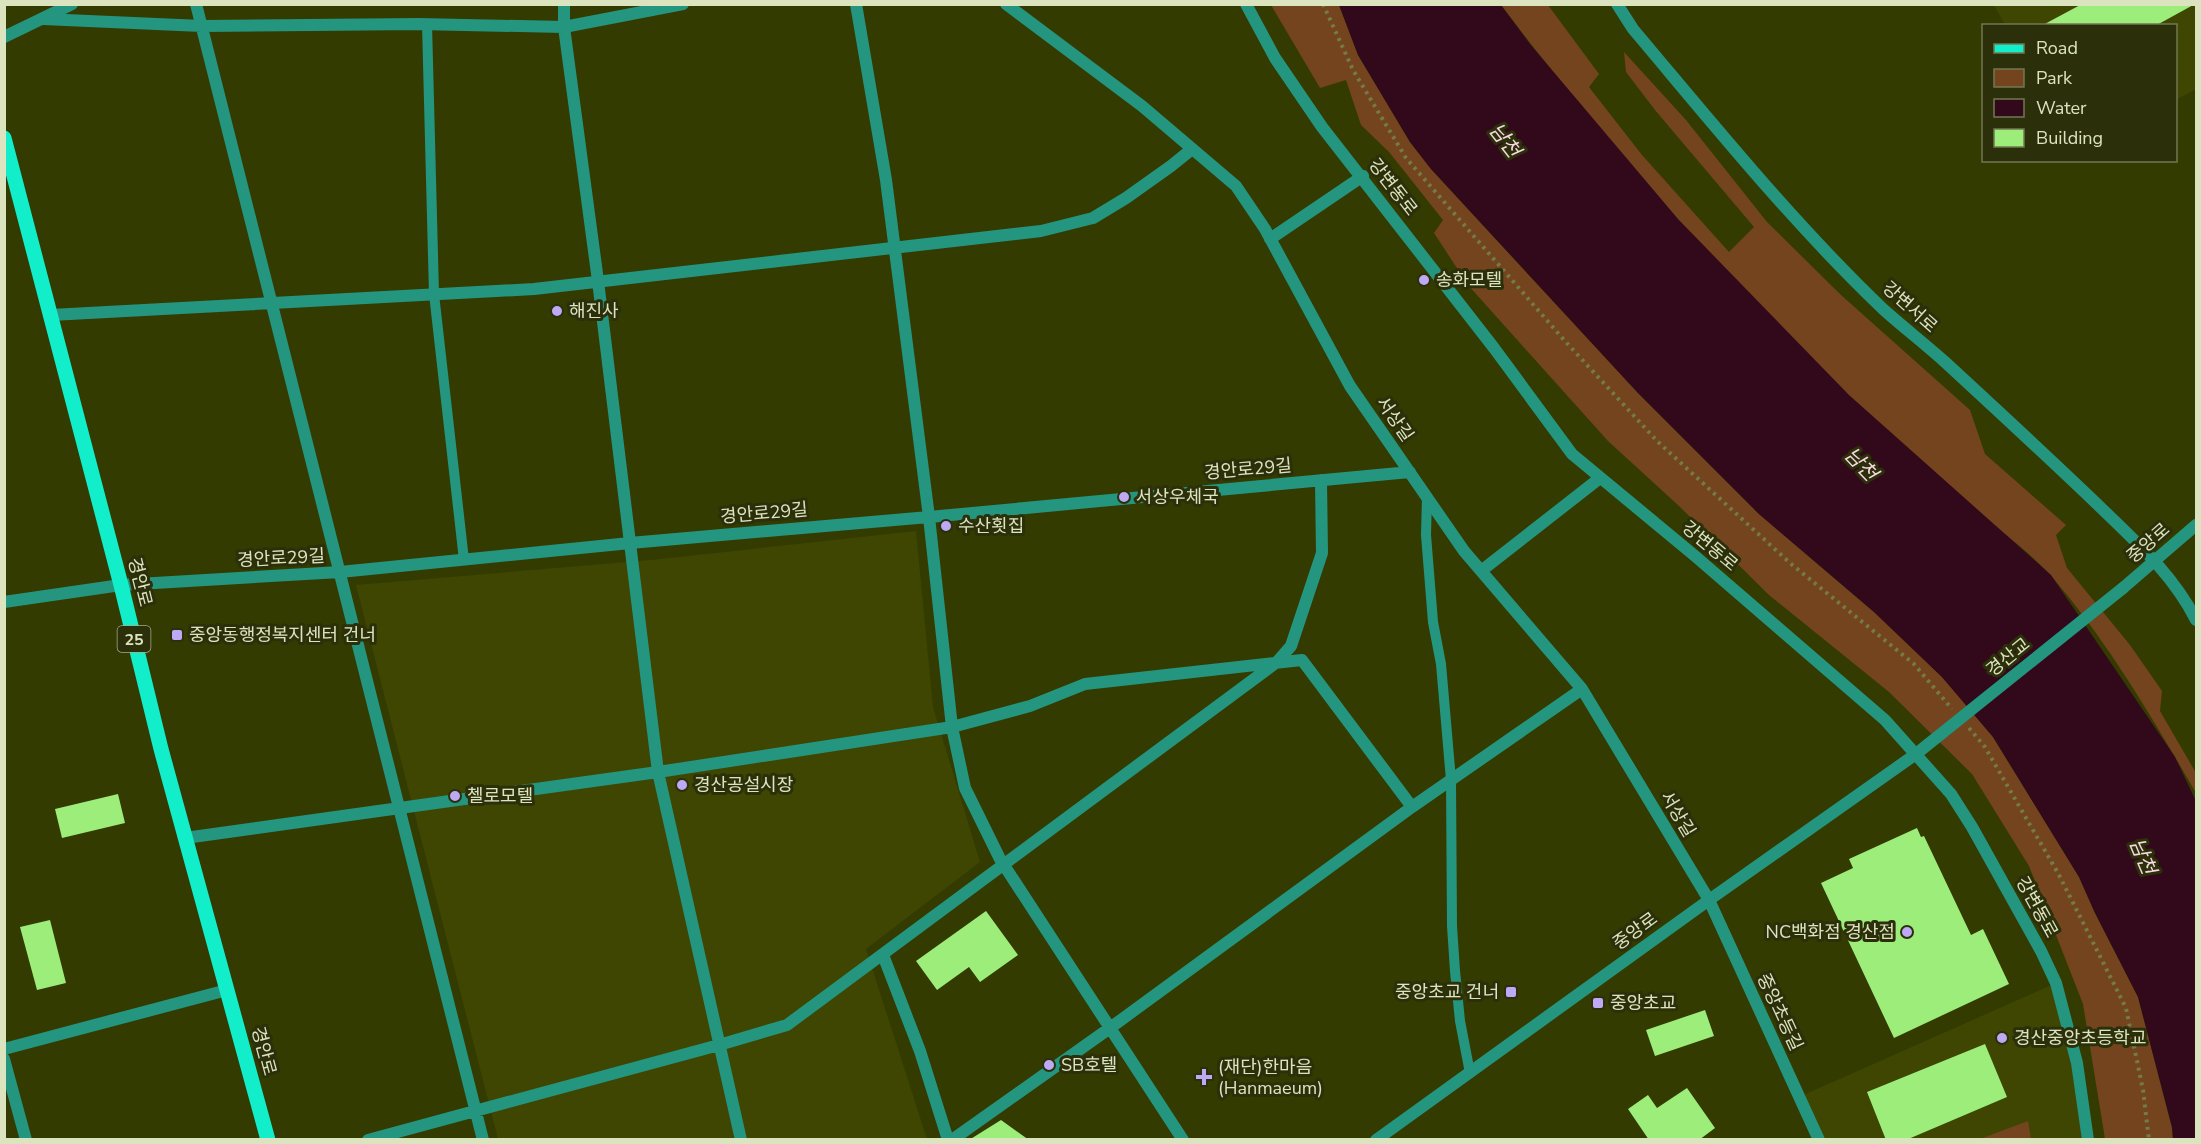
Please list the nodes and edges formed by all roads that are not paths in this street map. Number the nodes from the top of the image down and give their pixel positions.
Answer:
1 (72, 4) edge
2 (196, 4) edge
3 (564, 4) edge
4 (683, 4) edge
5 (856, 4) edge
6 (1006, 4) edge
7 (1246, 4) edge
8 (1617, 4) edge
9 (43, 19) junction
10 (427, 24) junction
11 (202, 26) junction
12 (564, 27) junction
13 (4, 37) edge
14 (4, 138) edge
15 (1192, 149) junction
16 (1363, 176) junction
17 (1270, 239) junction
18 (894, 247) junction
19 (598, 281) junction
20 (434, 294) junction
21 (272, 304) junction
22 (51, 315) junction
23 (1410, 472) junction
24 (1600, 478) junction
25 (1322, 480) junction
26 (1427, 497) junction
27 (929, 517) junction
28 (2196, 525) edge
29 (630, 543) junction
30 (464, 560) junction
31 (2156, 561) junction
32 (1481, 571) junction
33 (340, 572) junction
34 (121, 585) junction
35 (2123, 588) joint
36 (4, 602) edge
37 (2196, 620) edge
38 (1277, 663) junction
39 (1582, 689) junction
40 (952, 727) junction
41 (1916, 754) junction
42 (658, 772) junction
43 (1451, 780) junction
44 (1412, 807) junction
45 (399, 809) junction
46 (185, 838) junction
47 (1004, 865) junction
48 (1709, 900) junction
49 (883, 955) junction
50 (227, 990) junction
51 (1110, 1028) junction
52 (719, 1046) junction
53 (4, 1049) edge
54 (4, 1059) edge
55 (1470, 1073) junction
56 (475, 1110) junction
57 (26, 1140) edge
58 (268, 1140) edge
59 (368, 1140) edge
60 (483, 1140) edge
61 (741, 1140) edge
62 (950, 1140) edge
63 (1184, 1140) edge
64 (1376, 1140) edge
65 (1819, 1140) edge
66 (2088, 1140) edge

1 - 9 street
2 - 11 street
3 - 12 street
4 - 12 street
5 - 18 street
6 - 15 street, 서상길
7 - 16 street, 강변동로
8 - 31 street, 강변서로
9 - 11 street
9 - 13 street
10 - 11 street
10 - 12 street
10 - 20 lane
11 - 21 street
12 - 19 street
14 - 22 main road, 경안로 / 25
15 - 17 street, 서상길
15 - 18 street
16 - 17 street
16 - 24 street, 강변동로
17 - 23 street, 서상길
18 - 19 street
18 - 27 street
19 - 20 street
19 - 29 street
20 - 21 street
20 - 30 lane
21 - 22 street
21 - 33 street
22 - 34 main road, 경안로 / 25
23 - 25 street, 경안로29길
23 - 26 street, 서상길
24 - 32 street
24 - 41 street, 강변동로
25 - 27 street, 경안로29길
25 - 38 street
26 - 32 street, 서상길
26 - 43 lane
27 - 29 street, 경안로29길
27 - 40 street
28 - 31 street, 중앙로
29 - 30 street, 경안로29길
29 - 42 street
30 - 33 street, 경안로29길
31 - 35 street, 중앙로
31 - 37 street, 강변서로
32 - 39 street, 서상길
33 - 34 street, 경안로29길
33 - 45 street
34 - 36 street, 경안로29길
34 - 46 main road, 경안로 / 25
35 - 41 street, 경산교, bridge
38 - 40 street
38 - 44 street
38 - 47 street
39 - 43 street
39 - 48 street, 서상길
40 - 42 street
40 - 47 street
41 - 48 street, 중앙로
41 - 66 street, 강변동로
42 - 45 street
42 - 52 street
43 - 44 street
43 - 55 lane
44 - 51 street
45 - 46 street
45 - 56 street
46 - 50 main road, 경안로 / 25
47 - 49 street
47 - 51 street
48 - 55 street, 중앙로
48 - 65 street, 중앙초등길
49 - 52 street
49 - 62 street
50 - 53 street
50 - 58 main road, 경안로 / 25
51 - 62 street
51 - 63 street
52 - 56 street
52 - 61 street
54 - 57 street
55 - 64 street, 중앙로
56 - 59 street
56 - 60 street

